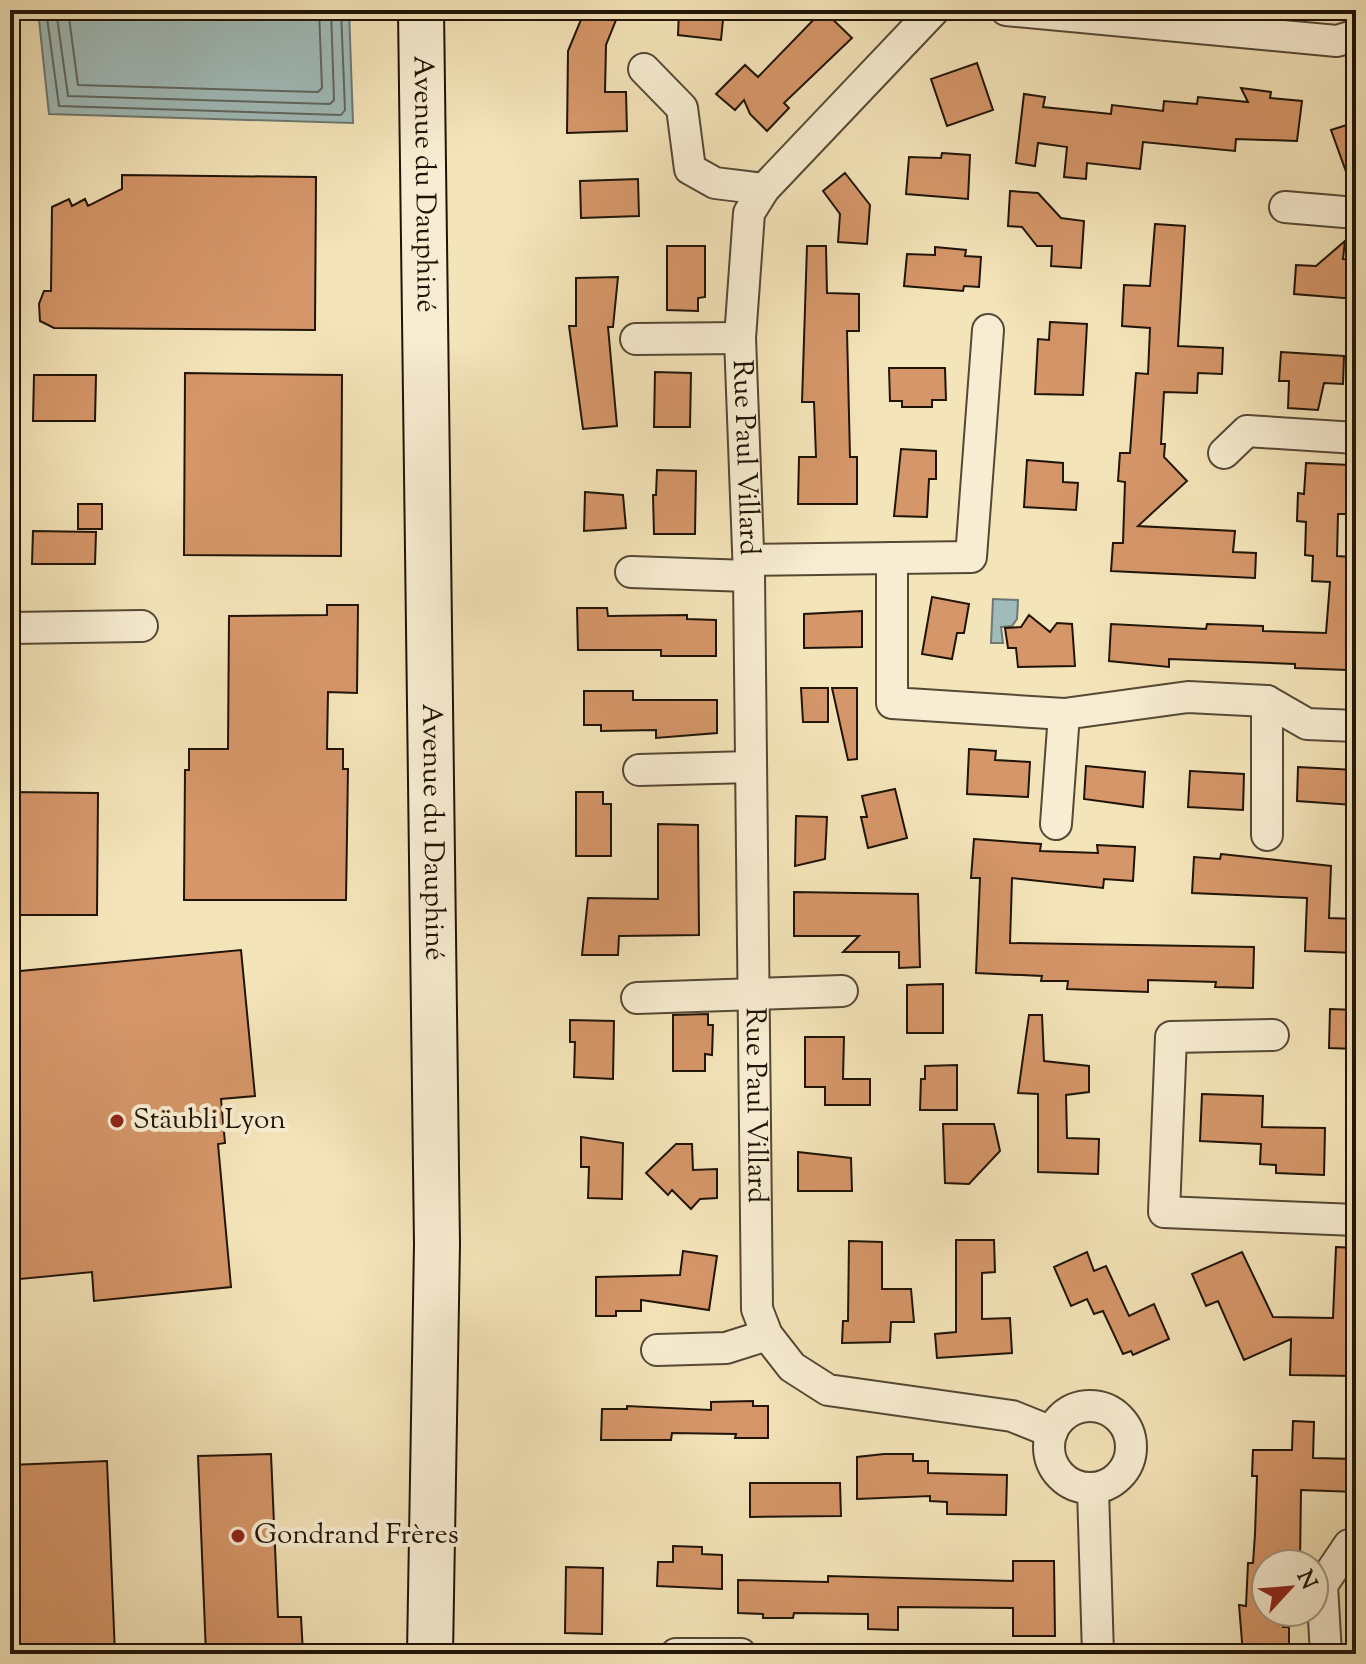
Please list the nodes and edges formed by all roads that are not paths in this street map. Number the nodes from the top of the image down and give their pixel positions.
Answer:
1 (421, 10) edge
2 (934, 10) edge
3 (1006, 10) edge
4 (1356, 35) edge
5 (644, 69) dead end
6 (764, 189) junction
7 (1285, 207) dead end
8 (1356, 213) edge
9 (988, 330) dead end
10 (740, 338) junction
11 (636, 339) dead end
12 (1356, 438) edge
13 (1224, 453) dead end
14 (892, 558) junction
15 (749, 568) junction
16 (631, 572) dead end
17 (142, 626) dead end
18 (10, 628) edge
19 (1267, 701) junction
20 (1064, 714) junction
21 (1356, 726) edge
22 (751, 767) junction
23 (639, 770) dead end
24 (1056, 824) dead end
25 (1267, 835) dead end
26 (842, 991) dead end
27 (753, 994) junction
28 (637, 998) dead end
29 (1273, 1035) dead end
30 (1356, 1220) edge
31 (767, 1335) junction
32 (657, 1350) dead end
33 (1052, 1432) junction
34 (1093, 1490) junction
35 (1356, 1543) edge
36 (430, 1654) edge
37 (676, 1654) edge
38 (741, 1654) edge
39 (1098, 1654) edge
40 (1326, 1654) edge

1 - 36 main road, Avenue du Dauphiné
2 - 6 street, Rue Paul Villard
3 - 4 street
5 - 6 street
6 - 10 street, Rue Paul Villard
7 - 8 street
9 - 14 street
10 - 11 street, Rue Paul Villard
10 - 15 street, Rue Paul Villard
12 - 13 street
14 - 15 street
14 - 20 street
15 - 16 street, Rue Paul Villard
15 - 22 street, Rue Paul Villard
17 - 18 street
19 - 20 street
19 - 21 street
19 - 25 street
20 - 24 street
22 - 23 street
22 - 27 street, Rue Paul Villard
26 - 27 street, Rue Paul Villard
27 - 28 street, Rue Paul Villard
27 - 31 street, Rue Paul Villard
29 - 30 street
31 - 32 street
31 - 33 street
33 - 34 street
33 - 34 street
34 - 39 street
35 - 40 street
37 - 38 street

